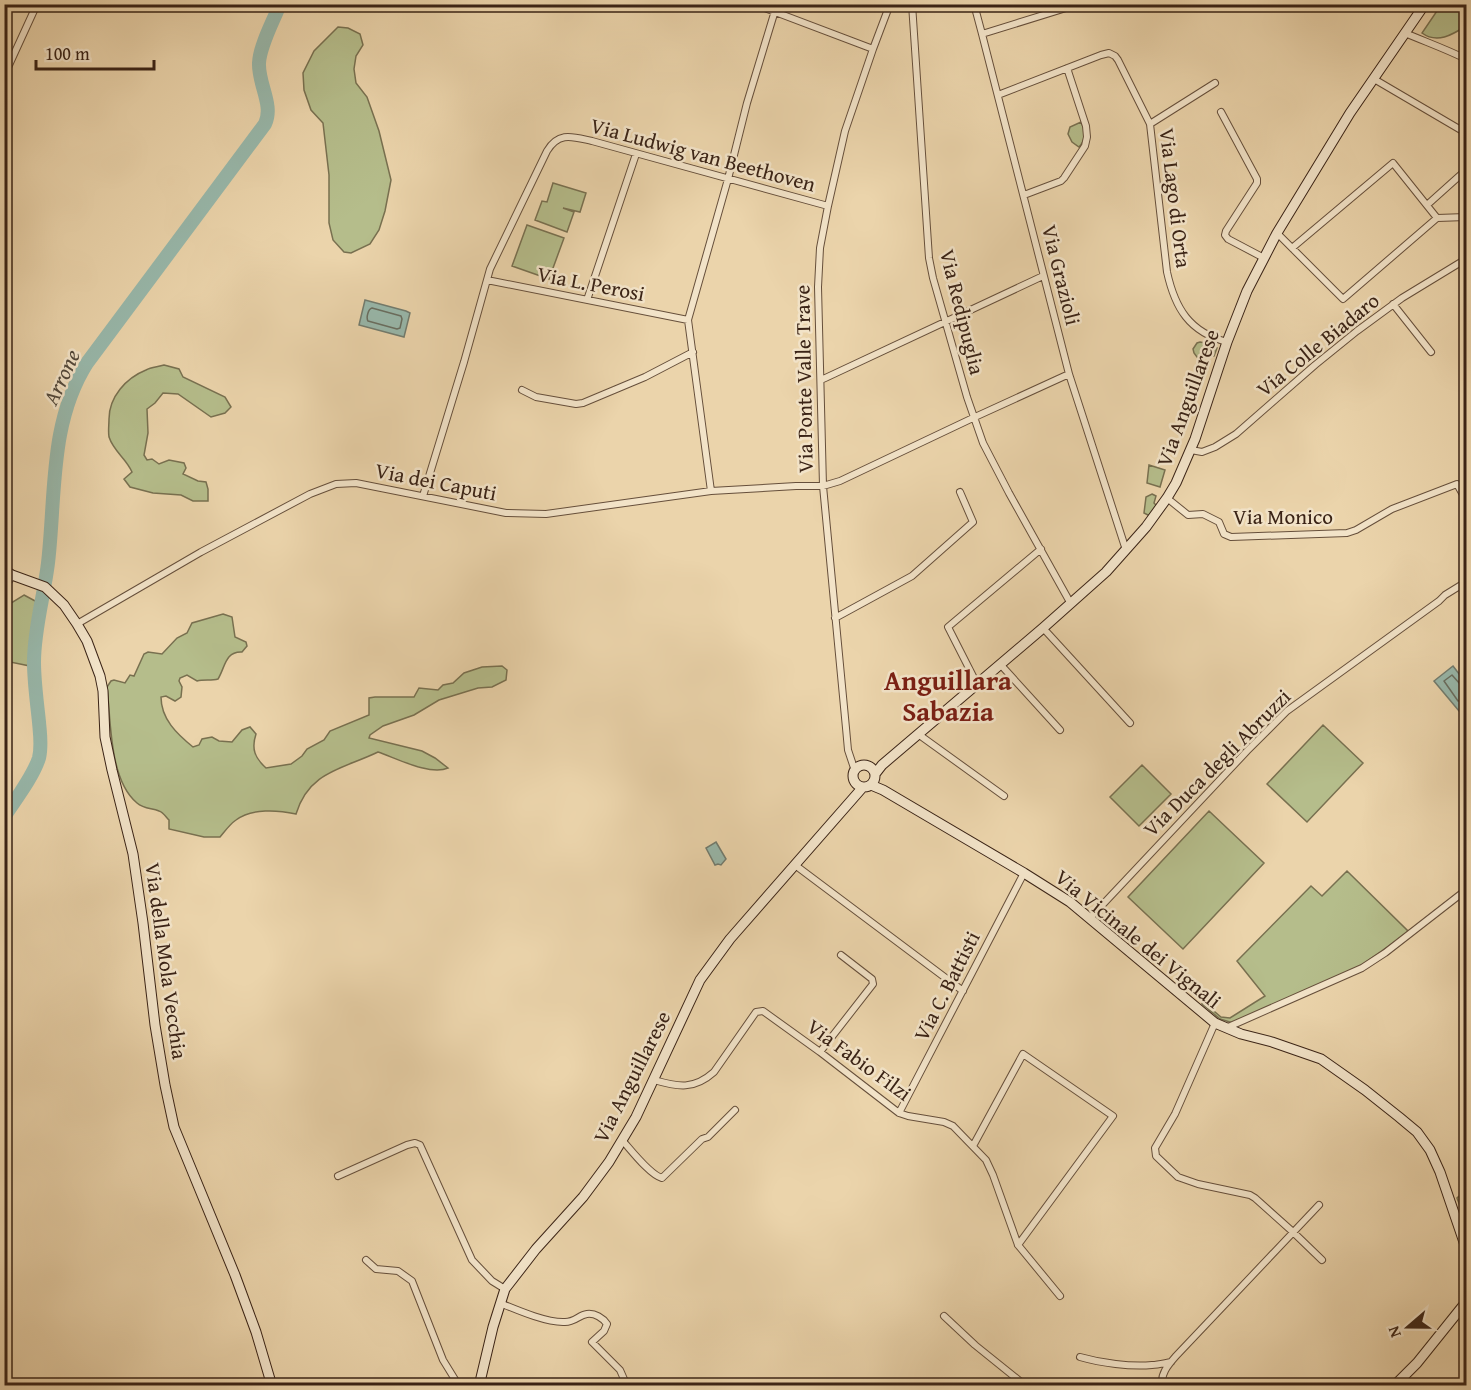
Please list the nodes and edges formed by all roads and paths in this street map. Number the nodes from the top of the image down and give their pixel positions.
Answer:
1 (37, 4) edge
2 (754, 4) edge
3 (777, 4) edge
4 (890, 4) edge
5 (912, 4) edge
6 (974, 4) edge
7 (1079, 4) edge
8 (1425, 4) edge
9 (775, 12) junction
10 (1405, 33) junction
11 (982, 34) junction
12 (873, 49) junction
13 (1467, 59) edge
14 (1067, 68) junction
15 (4, 76) edge
16 (1374, 79) junction
17 (1215, 83) dead end
18 (998, 95) junction
19 (1221, 112) dead end
20 (1150, 124) junction
21 (1467, 133) edge
22 (636, 154) junction
23 (1467, 170) edge
24 (728, 179) junction
25 (1024, 195) junction
26 (1427, 205) junction
27 (828, 206) junction
28 (1467, 217) edge
29 (1437, 218) junction
30 (1277, 232) junction
31 (1292, 248) junction
32 (1264, 258) junction
33 (1467, 259) edge
34 (1043, 276) junction
35 (487, 280) junction
36 (587, 300) junction
37 (1393, 304) junction
38 (688, 320) junction
39 (945, 322) junction
40 (1227, 342) junction
41 (693, 352) junction
42 (1431, 352) dead end
43 (1069, 374) junction
44 (821, 380) junction
45 (522, 390) dead end
46 (975, 417) junction
47 (1191, 450) junction
48 (823, 486) junction
49 (711, 491) junction
50 (960, 492) dead end
51 (423, 496) junction
52 (1167, 498) junction
53 (1467, 500) edge
54 (1041, 549) junction
55 (1126, 550) junction
56 (8, 573) edge
57 (1467, 582) edge
58 (4, 591) edge
59 (1071, 604) junction
60 (835, 618) junction
61 (77, 624) junction
62 (1043, 628) junction
63 (1000, 664) junction
64 (977, 684) junction
65 (1130, 723) dead end
66 (1060, 730) dead end
67 (918, 734) junction
68 (864, 774) junction
69 (1004, 796) dead end
70 (795, 865) junction
71 (1024, 873) junction
72 (1467, 890) edge
73 (1090, 918) junction
74 (841, 955) dead end
75 (963, 991) junction
76 (1215, 1023) junction
77 (1226, 1028) junction
78 (820, 1052) junction
79 (654, 1080) junction
80 (735, 1110) dead end
81 (899, 1113) junction
82 (622, 1140) junction
83 (973, 1146) junction
84 (338, 1176) dead end
85 (1319, 1205) dead end
86 (1293, 1232) junction
87 (1018, 1245) junction
88 (1467, 1248) edge
89 (366, 1260) dead end
90 (1322, 1260) dead end
91 (505, 1289) junction
92 (1060, 1296) dead end
93 (1467, 1302) edge
94 (500, 1303) junction
95 (944, 1316) dead end
96 (1080, 1357) dead end
97 (1172, 1362) junction
98 (272, 1386) edge
99 (459, 1386) edge
100 (479, 1386) edge
101 (627, 1386) edge
102 (1026, 1386) edge
103 (1163, 1386) edge
104 (1394, 1386) edge

1 - 15 street
2 - 9 street
3 - 9 street
4 - 12 street, Via Ponte Valle Trave
5 - 39 street, Via Redipuglia
6 - 11 street, Via Grazioli
7 - 11 street
8 - 10 street, Via Anguillarese
9 - 12 street
9 - 24 street
10 - 13 street
10 - 16 street, Via Anguillarese
11 - 18 street, Via Grazioli
12 - 27 street, Via Ponte Valle Trave
14 - 18 street, Via Lago di Orta
14 - 20 street, Via Lago di Orta
14 - 25 street
16 - 21 street
16 - 30 street, Via Anguillarese
17 - 20 street
18 - 25 street, Via Grazioli
19 - 32 street
20 - 40 street, Via Lago di Orta
22 - 24 street, Via Ludwig van Beethoven
22 - 35 street, Via Ludwig van Beethoven
22 - 36 street
23 - 26 street
24 - 27 street, Via Ludwig van Beethoven
24 - 38 street
25 - 34 street, Via Grazioli
26 - 29 street
26 - 31 street
27 - 44 street, Via Ponte Valle Trave
28 - 29 street
29 - 31 street
30 - 31 street
30 - 32 street, Via Anguillarese
32 - 40 street, Via Anguillarese
33 - 37 street, Via Colle Biadaro
34 - 39 street
34 - 43 street, Via Grazioli
35 - 36 street, Via L. Perosi
35 - 51 street, Via Ludwig van Beethoven
36 - 38 street, Via L. Perosi
37 - 42 street
37 - 47 street, Via Colle Biadaro
38 - 41 street
39 - 44 street
39 - 46 street, Via Redipuglia
40 - 47 street, Via Anguillarese
41 - 45 street
41 - 49 street
43 - 46 street, Via dei Caputi
43 - 55 street, Via Grazioli
44 - 48 street, Via Ponte Valle Trave
46 - 48 street, Via dei Caputi
46 - 54 street, Via Redipuglia
47 - 52 street, Via Anguillarese
48 - 49 street, Via dei Caputi
48 - 60 street, Via Ponte Valle Trave
49 - 51 street, Via dei Caputi
50 - 60 street
51 - 61 street, Via dei Caputi
52 - 53 street, Via Monico
52 - 55 street, Via Anguillarese
54 - 59 street, Via Redipuglia
54 - 64 street
55 - 59 street, Via Anguillarese
56 - 58 street
56 - 61 street, Via della Mola Vecchia
57 - 73 street, Via Duca degli Abruzzi
59 - 62 street, Via Anguillarese
60 - 68 street, Via Ponte Valle Trave
61 - 98 street, Via della Mola Vecchia
62 - 63 street, Via Anguillarese
62 - 65 street
63 - 64 street, Via Anguillarese
63 - 66 street
64 - 67 street, Via Anguillarese
67 - 68 street, Via Anguillarese
67 - 69 street
68 - 70 street, Via Anguillarese
68 - 71 street, Via Vicinale dei Vignali
70 - 75 street
70 - 79 street, Via Anguillarese
71 - 73 street, Via Vicinale dei Vignali
71 - 75 street, Via C. Battisti
72 - 77 street
73 - 76 street, Via Vicinale dei Vignali
74 - 78 street
75 - 81 street, Via C. Battisti
76 - 77 street, Via Vicinale dei Vignali
76 - 86 street
77 - 88 street, Via Vicinale dei Vignali
78 - 79 street, Via Fabio Filzi
78 - 81 street, Via Fabio Filzi
79 - 82 street, Via Anguillarese
80 - 82 street
81 - 83 street, Via Fabio Filzi
82 - 91 street, Via Anguillarese
83 - 87 street, Via Fabio Filzi
83 - 87 street
84 - 91 street
85 - 86 street
86 - 90 street
86 - 97 street
87 - 92 street, Via Fabio Filzi
89 - 99 street
91 - 94 street, Via Anguillarese
93 - 104 street
94 - 100 street, Via Anguillarese
94 - 101 street
95 - 102 street
96 - 97 street
97 - 103 street

